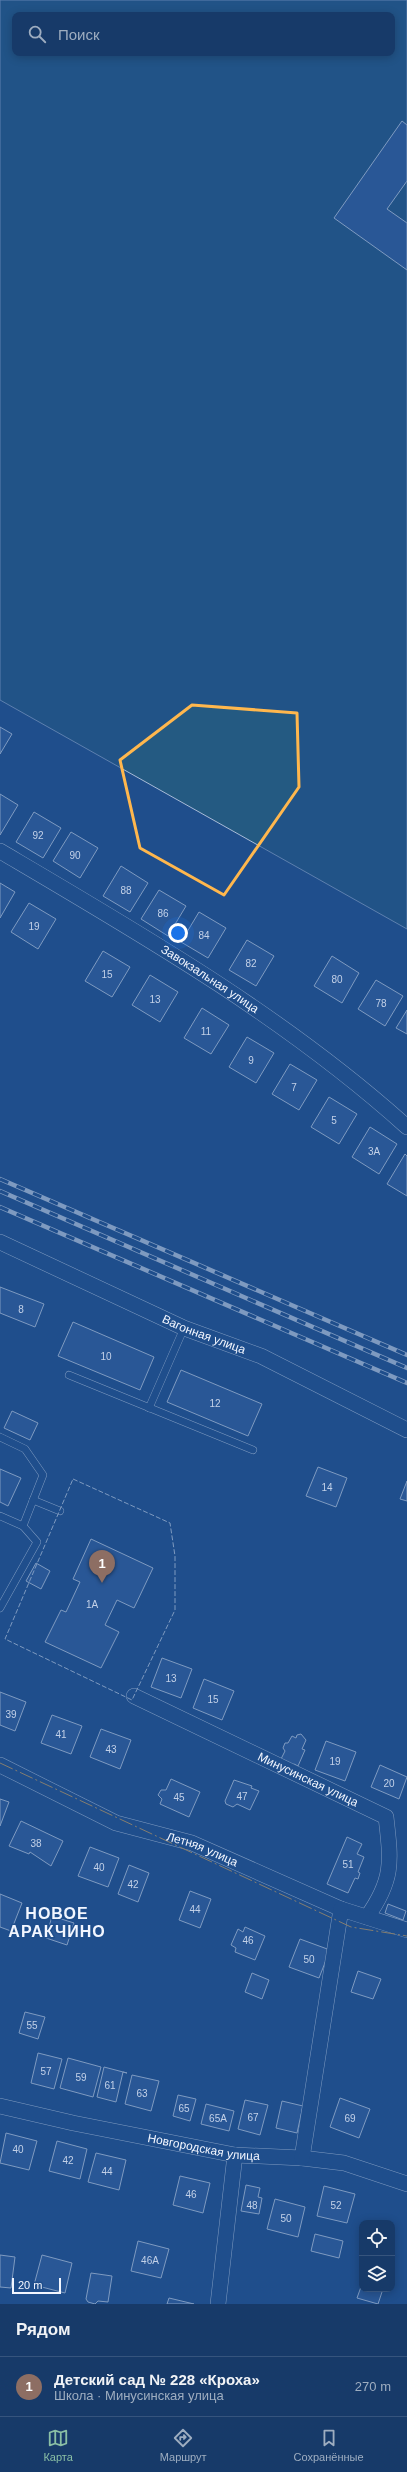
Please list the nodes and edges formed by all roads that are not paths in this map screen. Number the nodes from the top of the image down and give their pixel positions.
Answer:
1 (0, 851) edge
2 (407, 1127) edge
3 (0, 1242) edge
4 (184, 1328) junction
5 (69, 1375) dead end
6 (149, 1408) junction
7 (407, 1430) edge
8 (0, 1436) edge
9 (253, 1450) dead end
10 (33, 1500) junction
11 (60, 1511) dead end
12 (0, 1516) edge
13 (23, 1526) junction
14 (0, 1608) edge
15 (134, 1696) dead end
16 (0, 1765) edge
17 (341, 1909) junction
18 (367, 1917) junction
19 (407, 1930) edge
20 (0, 2106) edge
21 (235, 2155) junction
22 (302, 2158) junction
23 (407, 2184) edge
24 (218, 2304) edge

1 - 2 street, Завокзальная улица
3 - 4 street, Вагонная улица
4 - 6 lane
4 - 7 street, Вагонная улица
5 - 6 lane
6 - 9 lane
8 - 10 lane
10 - 11 lane
10 - 13 lane
12 - 13 lane
13 - 14 lane
15 - 18 street, Минусинская улица
16 - 17 street, Летняя улица
17 - 18 street, Летняя улица
17 - 22 street
18 - 19 street, Летняя улица
20 - 21 street, Новгородская улица
21 - 22 street, Новгородская улица
21 - 24 street
22 - 23 street, Новгородская улица

